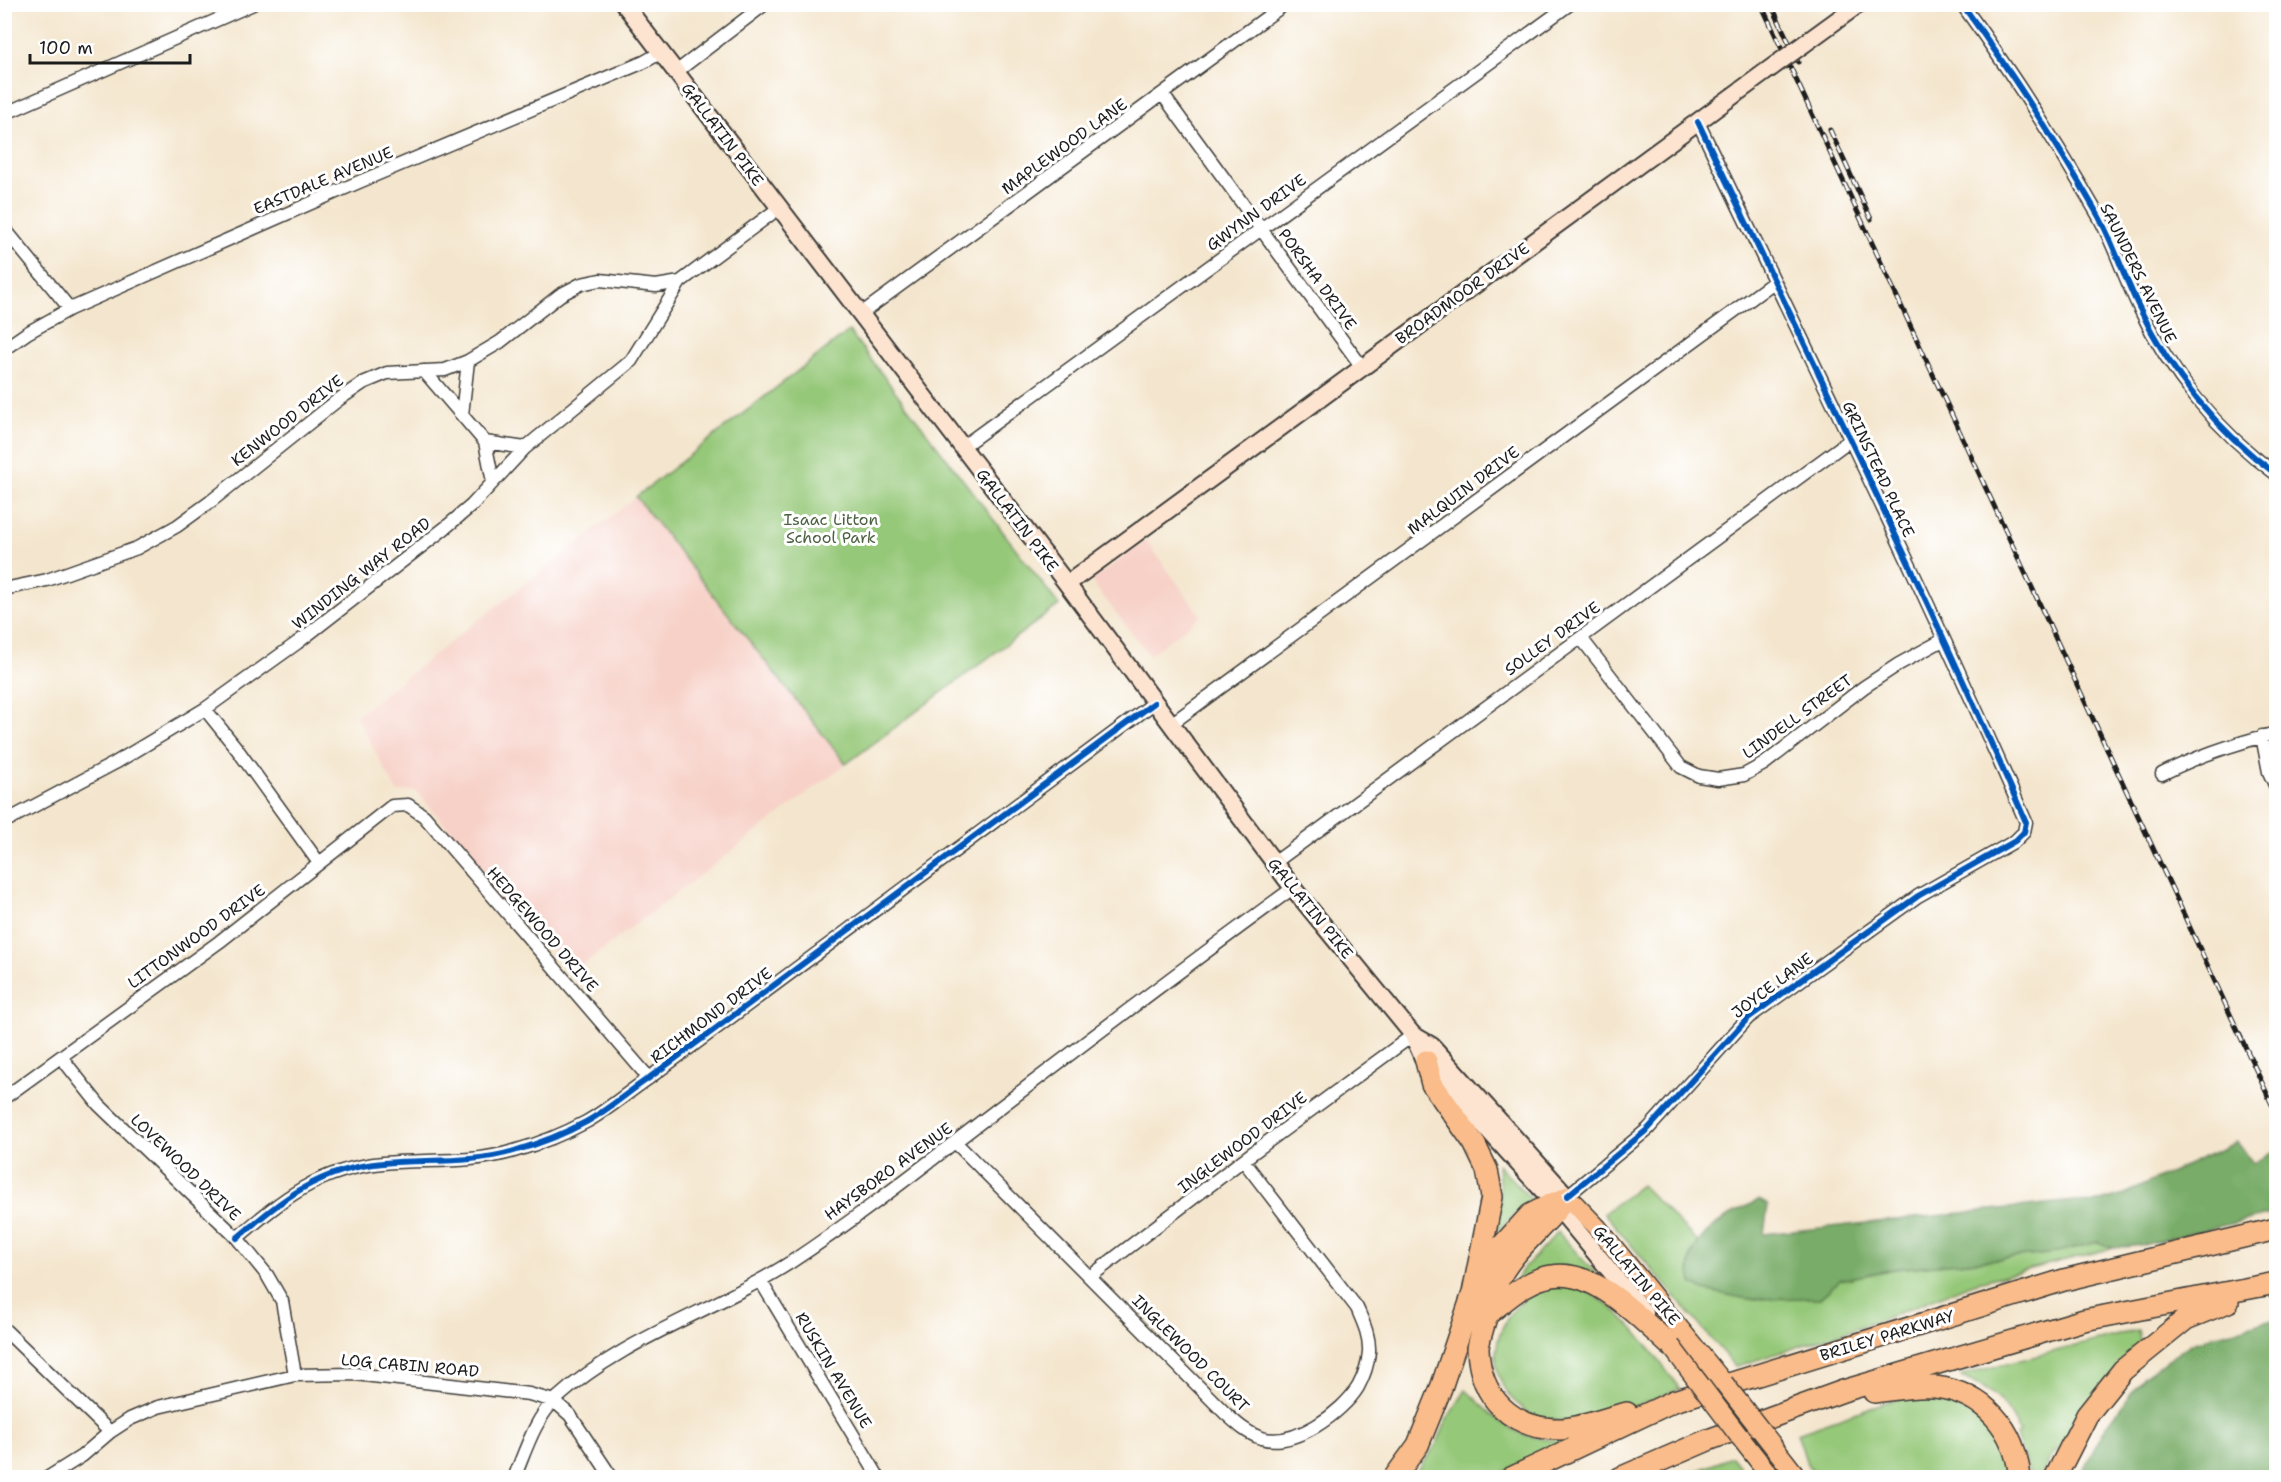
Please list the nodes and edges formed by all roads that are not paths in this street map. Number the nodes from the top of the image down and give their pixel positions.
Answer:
1 (253, 4) edge
2 (624, 4) edge
3 (765, 4) edge
4 (1285, 4) edge
5 (1570, 4) edge
6 (1859, 4) edge
7 (1962, 4) edge
8 (660, 53) junction
9 (676, 72) junction
10 (1163, 95) junction
11 (4, 114) edge
12 (1698, 122) junction
13 (779, 208) junction
14 (4, 228) edge
15 (1260, 229) junction
16 (680, 282) junction
17 (1774, 282) junction
18 (70, 309) junction
19 (862, 313) junction
20 (4, 349) edge
21 (468, 361) junction
22 (1362, 367) junction
23 (424, 371) junction
24 (462, 415) junction
25 (1850, 440) junction
26 (485, 442) junction
27 (962, 447) junction
28 (525, 448) junction
29 (2277, 474) edge
30 (493, 482) junction
31 (1067, 584) junction
32 (4, 589) edge
33 (1581, 638) junction
34 (1943, 640) junction
35 (1154, 703) junction
36 (206, 709) junction
37 (1171, 724) junction
38 (2277, 733) edge
39 (2262, 736) junction
40 (2162, 774) dead end
41 (2277, 787) edge
42 (408, 805) joint
43 (4, 822) edge
44 (2024, 832) joint
45 (319, 863) junction
46 (1274, 863) junction
47 (1293, 888) junction
48 (1413, 1035) junction
49 (61, 1057) junction
50 (1426, 1061) junction
51 (649, 1078) junction
52 (4, 1098) edge
53 (955, 1142) junction
54 (1243, 1160) junction
55 (1560, 1202) junction
56 (2277, 1229) edge
57 (237, 1238) junction
58 (1091, 1276) junction
59 (760, 1280) junction
60 (2274, 1284) edge
61 (1473, 1293) junction
62 (1489, 1313) junction
63 (4, 1329) edge
64 (1679, 1341) junction
65 (295, 1376) junction
66 (1843, 1391) junction
67 (554, 1401) junction
68 (1674, 1401) junction
69 (110, 1432) junction
70 (1796, 1476) edge
71 (47, 1478) edge
72 (514, 1478) edge
73 (612, 1478) edge
74 (879, 1478) edge
75 (1394, 1478) edge
76 (1511, 1478) edge
77 (1620, 1478) edge
78 (1772, 1478) edge
79 (2020, 1478) edge
80 (2055, 1478) edge

1 - 11 street
2 - 8 main road, GALLATIN PIKE
3 - 9 street
4 - 10 street, MAPLEWOOD LANE
5 - 15 street, GWYNN DRIVE
6 - 12 main road, BROADMOOR DRIVE, bridge
7 - 29 street, SAUNDERS AVENUE
8 - 9 main road, GALLATIN PIKE
8 - 18 street, EASTDALE AVENUE
9 - 13 main road, GALLATIN PIKE
10 - 15 street, PORSHA DRIVE
10 - 19 street, MAPLEWOOD LANE
12 - 17 street, GRINSTEAD PLACE
12 - 22 main road, BROADMOOR DRIVE
13 - 16 street
13 - 19 main road, GALLATIN PIKE
14 - 18 street
15 - 22 street, PORSHA DRIVE
15 - 27 street, GWYNN DRIVE
16 - 21 street, KENWOOD DRIVE
16 - 28 street, WINDING WAY ROAD
17 - 25 street, GRINSTEAD PLACE
17 - 37 street, MALQUIN DRIVE
18 - 20 street, EASTDALE AVENUE
19 - 27 main road, GALLATIN PIKE
21 - 23 street, KENWOOD DRIVE
21 - 24 street
22 - 31 main road, BROADMOOR DRIVE
23 - 24 street
23 - 32 street, KENWOOD DRIVE
24 - 26 street
25 - 33 street, SOLLEY DRIVE
25 - 34 street, GRINSTEAD PLACE
26 - 28 street
26 - 30 street
27 - 31 main road, GALLATIN PIKE
28 - 30 street, WINDING WAY ROAD
30 - 36 street, WINDING WAY ROAD
31 - 35 main road, GALLATIN PIKE
33 - 34 street, LINDELL STREET
33 - 46 street, SOLLEY DRIVE
34 - 44 street, GRINSTEAD PLACE
35 - 37 main road, GALLATIN PIKE
35 - 51 street, RICHMOND DRIVE
36 - 43 street, WINDING WAY ROAD
36 - 45 street
37 - 46 main road, GALLATIN PIKE
38 - 39 street
39 - 40 street
39 - 41 street
42 - 45 street, LITTONWOOD DRIVE
42 - 51 street, HEDGEWOOD DRIVE
44 - 55 street, JOYCE LANE
45 - 49 street, LITTONWOOD DRIVE
46 - 47 main road, GALLATIN PIKE
47 - 48 main road, GALLATIN PIKE
47 - 53 street, HAYSBORO AVENUE
48 - 50 main road, GALLATIN PIKE
48 - 54 street, INGLEWOOD DRIVE
48 - 55 main road, GALLATIN PIKE
49 - 52 street, LITTONWOOD DRIVE
49 - 57 street, LOVEWOOD DRIVE
50 - 55 main road, GALLATIN PIKE
50 - 61 highway
51 - 57 street, RICHMOND DRIVE
53 - 58 street, INGLEWOOD COURT
53 - 59 street, HAYSBORO AVENUE
54 - 58 street, INGLEWOOD DRIVE
54 - 58 street, INGLEWOOD COURT
55 - 61 highway
55 - 62 highway
55 - 64 main road, GALLATIN PIKE
56 - 68 highway, BRILEY PARKWAY
57 - 65 street, LOVEWOOD DRIVE
59 - 67 street, HAYSBORO AVENUE
59 - 74 street, RUSKIN AVENUE
60 - 66 highway
60 - 80 highway
61 - 75 highway
62 - 64 highway
62 - 68 highway
63 - 69 street
64 - 70 main road, GALLATIN PIKE, bridge
64 - 78 main road, GALLATIN PIKE, bridge
65 - 67 street, LOG CABIN ROAD
65 - 69 street, LOG CABIN ROAD
66 - 77 highway
66 - 79 highway
67 - 72 street, HAYSBORO AVENUE
67 - 73 street
68 - 76 highway, BRILEY PARKWAY
69 - 71 street, LOG CABIN ROAD

